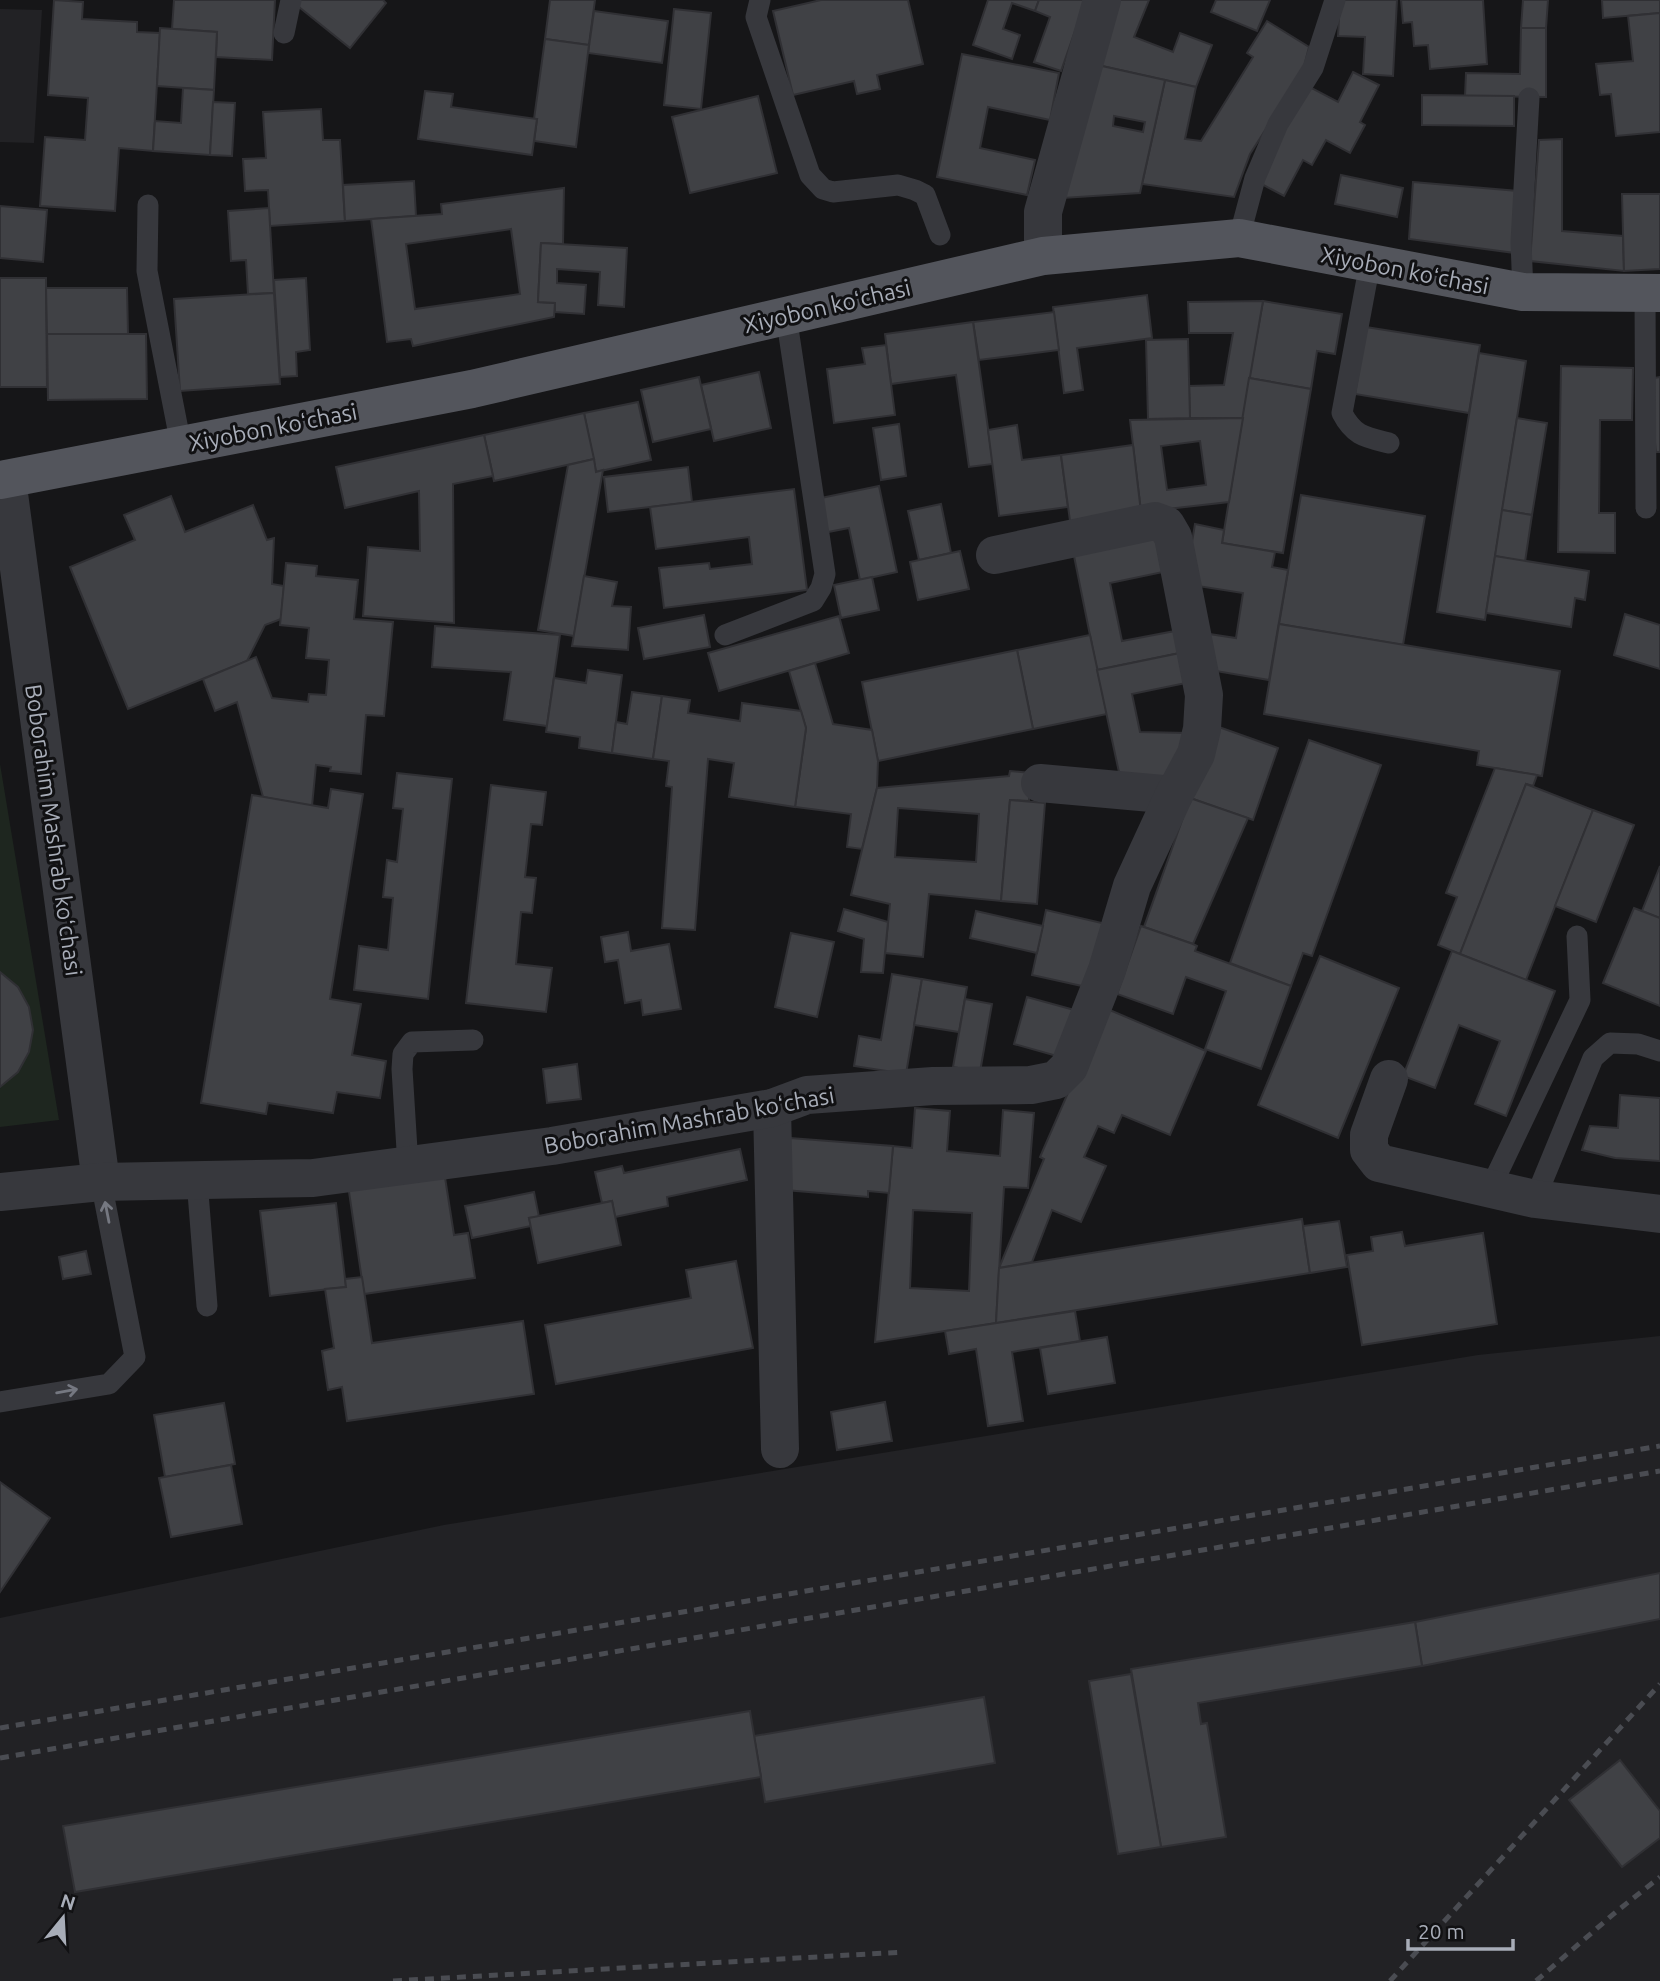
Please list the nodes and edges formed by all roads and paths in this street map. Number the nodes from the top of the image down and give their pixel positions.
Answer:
1 (291, 0) edge
2 (760, 0) edge
3 (1102, 0) edge
4 (1335, 0) edge
5 (284, 33) dead end
6 (1529, 98) dead end
7 (148, 205) dead end
8 (940, 235) dead end
9 (1239, 238) junction
10 (1042, 256) junction
11 (1370, 263) junction
12 (1523, 292) junction
13 (1653, 293) edge
14 (786, 316) junction
15 (1389, 443) dead end
16 (181, 445) junction
17 (3, 480) edge
18 (1646, 508) dead end
19 (995, 555) dead end
20 (725, 635) dead end
21 (1040, 783) dead end
22 (1174, 796) junction
23 (1577, 936) dead end
24 (472, 1040) dead end
25 (1660, 1051) edge
26 (1389, 1079) dead end
27 (772, 1108) junction
28 (408, 1166) junction
29 (197, 1180) junction
30 (101, 1182) junction
31 (1490, 1189) junction
32 (0, 1192) edge
33 (1535, 1199) junction
34 (1660, 1214) edge
35 (207, 1306) dead end
36 (0, 1402) edge
37 (780, 1449) dead end

1 - 5 lane
2 - 8 lane
3 - 10 street
4 - 9 lane
6 - 12 lane
7 - 16 lane
9 - 10 main road, Xiyobon koʻchasi
9 - 11 main road, Xiyobon koʻchasi
10 - 14 main road, Xiyobon koʻchasi
11 - 12 main road, Xiyobon koʻchasi
11 - 15 lane
12 - 13 main road, Xiyobon koʻchasi
13 - 18 lane
14 - 16 main road, Xiyobon koʻchasi
14 - 20 lane
16 - 17 main road, Xiyobon koʻchasi
17 - 30 street, Boborahim Mashrab koʻchasi
19 - 22 street, Boborahim Mashrab koʻchasi
21 - 22 street
22 - 27 street, Boborahim Mashrab koʻchasi
23 - 31 lane
24 - 28 lane
25 - 33 lane
26 - 31 street
27 - 28 street, Boborahim Mashrab koʻchasi
27 - 37 street
28 - 29 street, Boborahim Mashrab koʻchasi
29 - 30 street, Boborahim Mashrab koʻchasi
29 - 35 lane
30 - 32 street, Boborahim Mashrab koʻchasi
36 -> 30 lane
31 - 33 street
33 - 34 street

